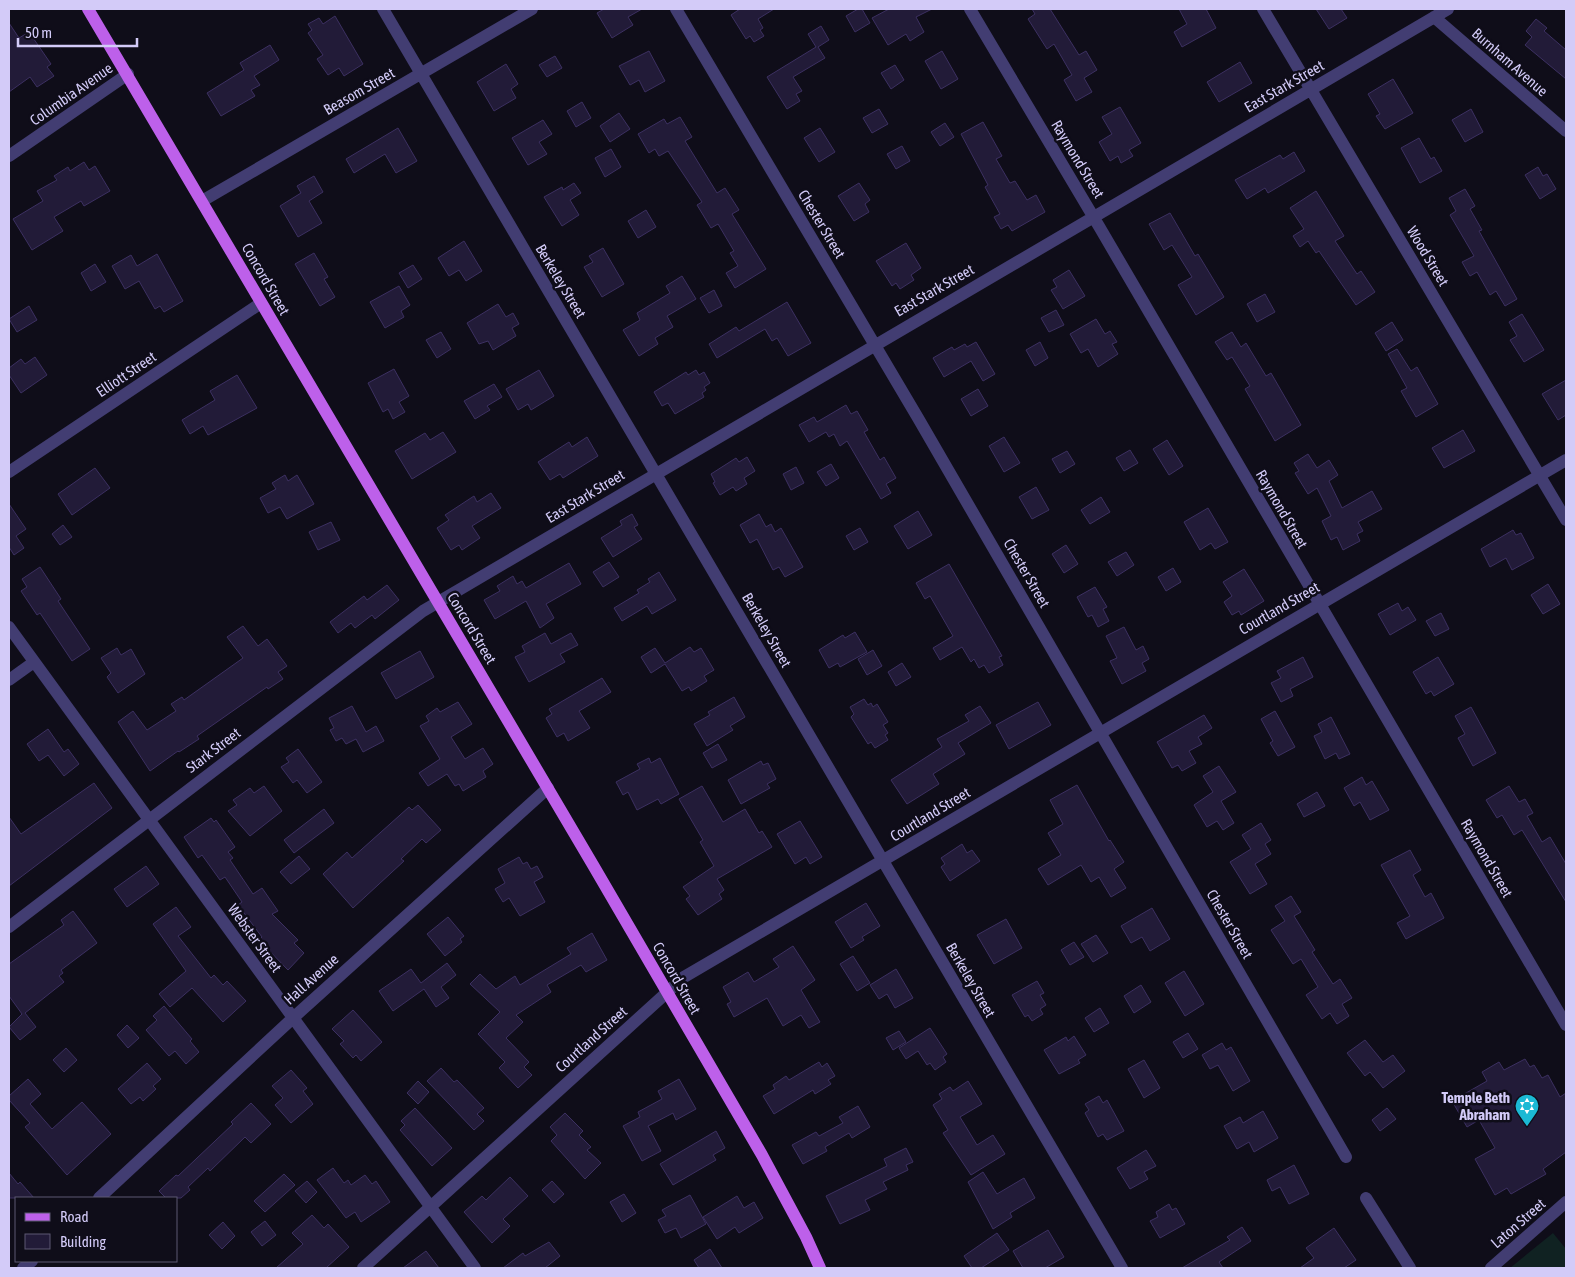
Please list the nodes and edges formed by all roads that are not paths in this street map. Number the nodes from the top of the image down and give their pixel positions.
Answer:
1 (88, 9) edge
2 (383, 9) edge
3 (532, 9) edge
4 (676, 9) edge
5 (970, 9) edge
6 (1263, 9) edge
7 (1448, 9) edge
8 (1434, 17) junction
9 (128, 74) junction
10 (420, 74) junction
11 (1310, 89) junction
12 (1566, 130) edge
13 (9, 156) edge
14 (202, 201) junction
15 (1093, 216) junction
16 (261, 303) junction
17 (874, 344) junction
18 (1566, 460) edge
19 (9, 472) edge
20 (656, 473) junction
21 (1540, 475) junction
22 (1566, 520) edge
23 (438, 602) junction
24 (1319, 604) junction
25 (9, 628) edge
26 (34, 662) junction
27 (9, 680) edge
28 (1101, 732) junction
29 (548, 788) junction
30 (148, 819) junction
31 (883, 861) junction
32 (9, 927) edge
33 (666, 992) junction
34 (292, 1018) junction
35 (1566, 1026) edge
36 (1346, 1157) dead end
37 (100, 1197) edge
38 (1366, 1198) dead end
39 (1566, 1202) edge
40 (430, 1207) junction
41 (363, 1268) edge
42 (475, 1268) edge
43 (820, 1268) edge
44 (1122, 1268) edge
45 (1410, 1268) edge
46 (1491, 1268) edge

1 - 9 main road, Concord Street
2 - 10 street, Berkeley Street
3 - 10 street, Beasom Street
4 - 17 street, Chester Street
5 - 15 street, Raymond Street
6 - 11 street, Wood Street
7 - 8 street, East Stark Street
8 - 11 street, East Stark Street
8 - 12 street, Burnham Avenue
9 - 13 street, Columbia Avenue
9 - 14 main road, Concord Street
10 - 14 street, Beasom Street
10 - 20 street, Berkeley Street
11 - 15 street, East Stark Street
11 - 21 street, Wood Street
14 - 16 main road, Concord Street
15 - 17 street, East Stark Street
15 - 24 street, Raymond Street
16 - 19 street, Elliott Street
16 - 23 main road, Concord Street
17 - 20 street, East Stark Street
17 - 28 street, Chester Street
18 - 21 street, Courtland Street
20 - 23 street, East Stark Street
20 - 31 street, Berkeley Street
21 - 22 street, Wood Street
21 - 24 street, Courtland Street
23 - 29 main road, Concord Street
23 - 30 street, Stark Street
24 - 28 street, Courtland Street
24 - 35 street, Raymond Street
25 - 26 street, Webster Street
26 - 27 street
26 - 30 street, Webster Street
28 - 31 street, Courtland Street
28 - 36 street, Chester Street
29 - 33 main road, Concord Street
29 - 34 street, Hall Avenue
30 - 32 street, Stark Street
30 - 34 street, Webster Street
31 - 33 street, Courtland Street
31 - 44 street, Berkeley Street
33 - 40 street, Courtland Street
33 - 43 main road, Concord Street
34 - 37 street, Hall Avenue
34 - 40 street, Webster Street
38 - 45 street
39 - 46 street, Laton Street
40 - 41 street, Courtland Street
40 - 42 street, Webster Street

